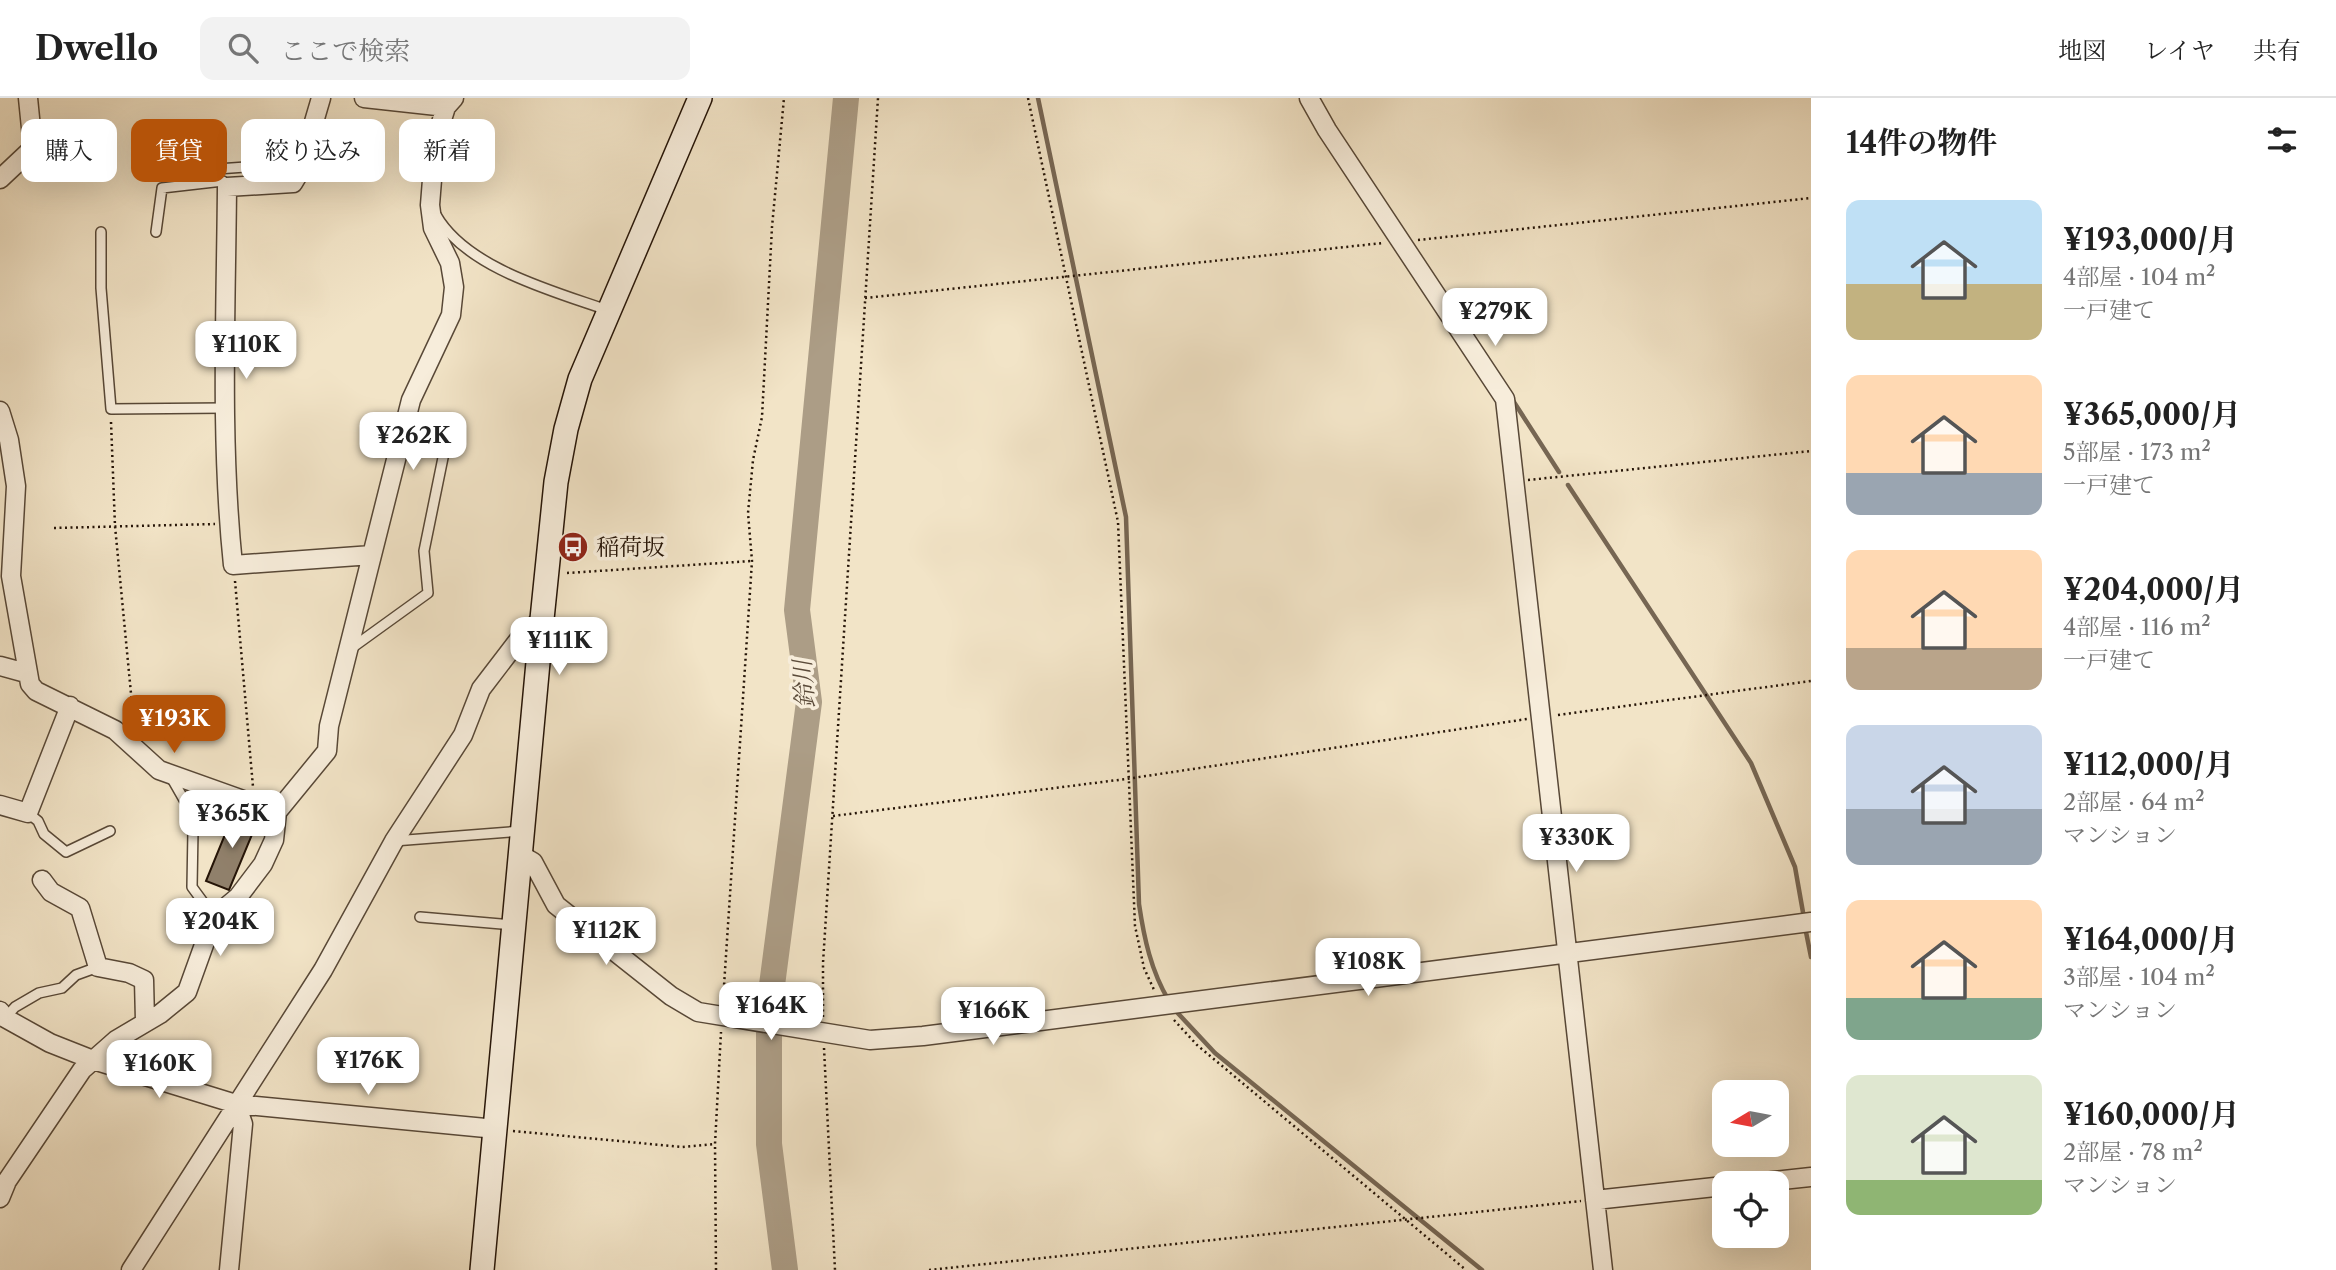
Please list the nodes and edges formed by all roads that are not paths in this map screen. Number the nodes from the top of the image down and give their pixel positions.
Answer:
1 (28, 98) edge
2 (321, 98) edge
3 (364, 98) edge
4 (700, 98) edge
5 (1309, 98) edge
6 (450, 102) edge
7 (315, 119) edge
8 (0, 179) edge
9 (293, 182) edge
10 (227, 187) junction
11 (430, 205) junction
12 (101, 232) dead end
13 (156, 232) dead end
14 (609, 310) junction
15 (227, 408) junction
16 (0, 411) edge
17 (446, 443) dead end
18 (7, 525) edge
19 (372, 555) junction
20 (542, 619) junction
21 (348, 650) junction
22 (0, 666) edge
23 (26, 673) junction
24 (70, 706) junction
25 (169, 774) junction
26 (0, 805) edge
27 (277, 812) junction
28 (29, 813) junction
29 (110, 831) dead end
30 (524, 831) junction
31 (394, 841) junction
32 (521, 855) junction
33 (42, 880) dead end
34 (214, 917) junction
35 (421, 917) dead end
36 (1811, 922) edge
37 (515, 925) junction
38 (1566, 953) junction
39 (98, 967) junction
40 (2, 1015) edge
41 (145, 1021) junction
42 (93, 1060) junction
43 (236, 1104) junction
44 (496, 1129) junction
45 (1811, 1177) edge
46 (1789, 1179) edge
47 (2, 1186) edge
48 (1712, 1187) edge
49 (1595, 1200) junction
50 (131, 1270) edge
51 (229, 1270) edge
52 (482, 1270) edge
53 (1603, 1270) edge

1 - 8 street
2 - 7 street
3 - 6 street
4 - 14 street
5 - 38 street
6 - 11 street
9 - 10 street
10 - 13 lane
10 - 15 street
11 - 14 lane
11 - 19 street
12 - 15 lane
14 - 20 street
15 - 19 street
16 - 18 street
17 - 21 lane
18 - 23 street
19 - 21 street
20 - 30 street
20 - 31 street
21 - 27 street
22 - 23 street
23 - 24 street
24 - 25 street
24 - 28 street
25 - 27 street
25 - 34 lane
26 - 28 street
27 - 34 street
28 - 29 lane
30 - 31 lane
30 - 32 street
31 - 43 street
32 - 37 street
32 - 38 street
33 - 39 street
34 - 41 street
35 - 37 lane
36 - 38 street
37 - 44 street
38 - 49 street
39 - 40 lane
39 - 41 street
40 - 42 street
41 - 42 street
42 - 43 street
42 - 47 street
43 - 44 street
43 - 50 street
43 - 51 street
44 - 52 street
45 - 46 street
48 - 49 street
49 - 53 street

